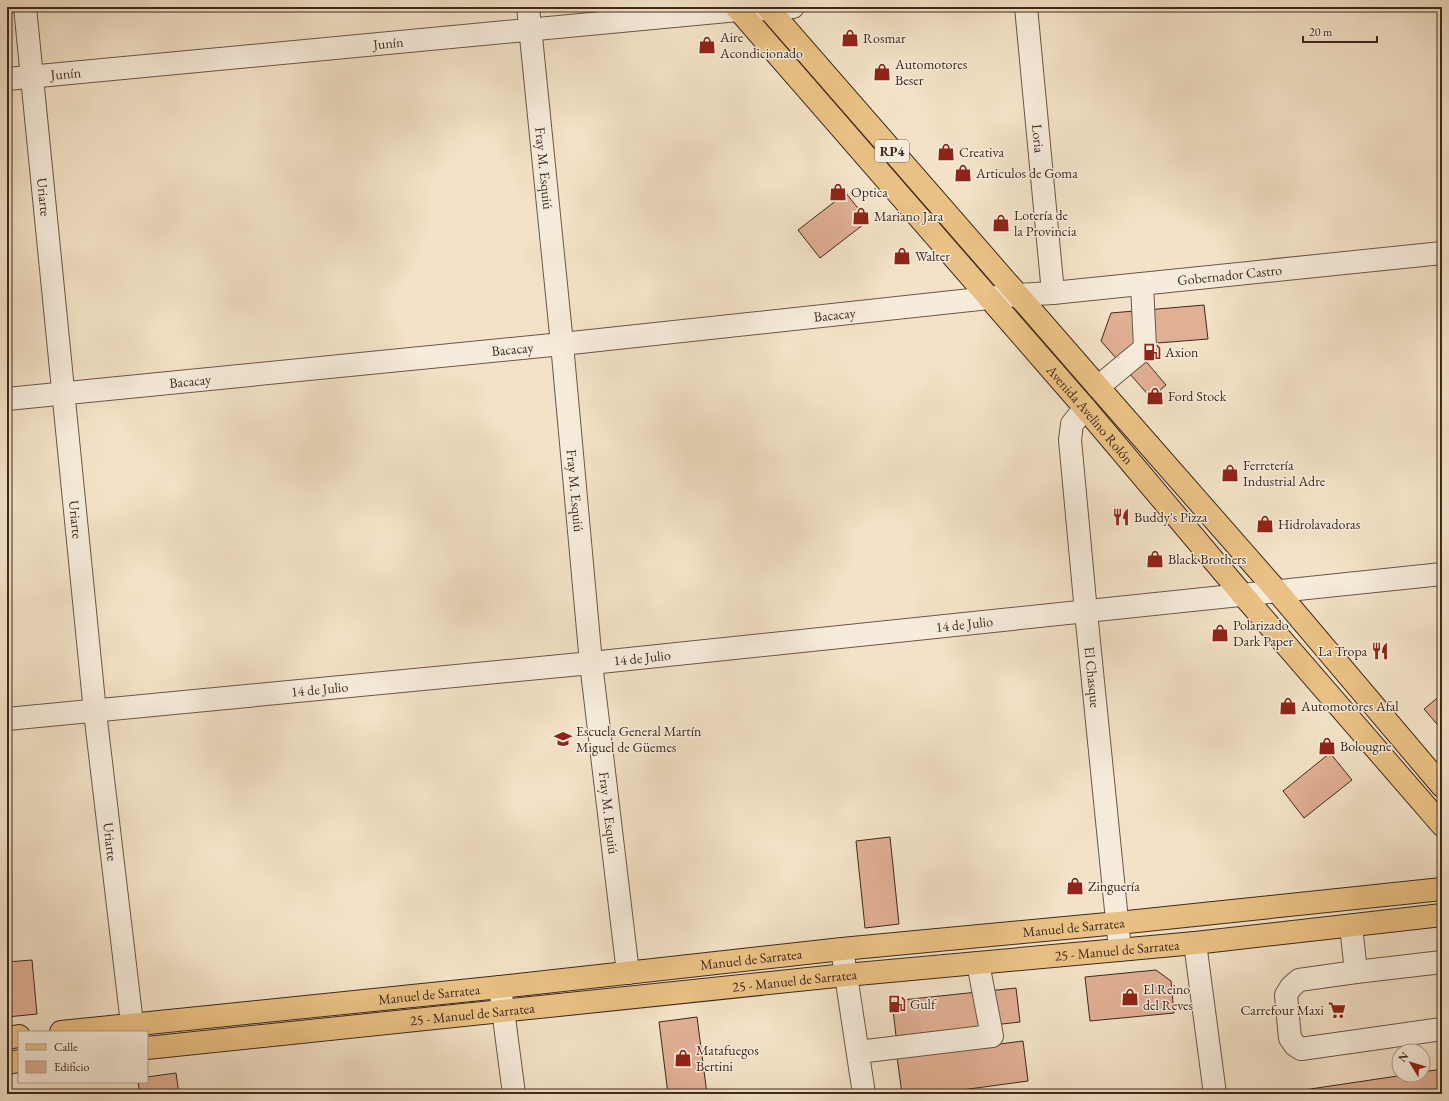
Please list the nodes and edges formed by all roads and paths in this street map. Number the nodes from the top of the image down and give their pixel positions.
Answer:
1 (25, 7) edge
2 (528, 7) edge
3 (793, 7) edge
4 (1026, 7) edge
5 (737, 8) edge
6 (768, 8) edge
7 (530, 29) junction
8 (32, 77) junction
9 (7, 79) edge
10 (1442, 253) edge
11 (1142, 284) junction
12 (1053, 293) junction
13 (1017, 295) junction
14 (989, 299) junction
15 (562, 344) junction
16 (1098, 387) junction
17 (62, 393) junction
18 (7, 399) edge
19 (1085, 408) junction
20 (1442, 574) edge
21 (1276, 590) junction
22 (1242, 594) junction
23 (1086, 612) junction
24 (591, 663) junction
25 (95, 712) junction
26 (7, 720) edge
27 (1442, 786) edge
28 (1442, 825) edge
29 (1442, 889) edge
30 (1442, 915) edge
31 (1118, 923) junction
32 (1351, 926) junction
33 (1195, 943) junction
34 (842, 949) junction
35 (1120, 950) junction
36 (1442, 962) edge
37 (978, 963) junction
38 (1356, 972) junction
39 (628, 973) junction
40 (846, 975) junction
41 (500, 987) junction
42 (503, 1012) junction
43 (132, 1028) edge
44 (1442, 1029) edge
45 (79, 1031) edge
46 (18, 1036) edge
47 (7, 1038) edge
48 (148, 1048) edge
49 (858, 1052) junction
50 (18, 1061) edge
51 (7, 1063) edge
52 (514, 1094) edge
53 (864, 1094) edge
54 (1215, 1094) edge

1 - 8 street, Uriarte
2 - 7 street, Fray M. Esquiú
3 - 6 street, Junín
4 - 12 street, Loria
5 - 6 street, Junín
5 - 7 street, Junín
5 - 14 main road, Avenida Avelino Rolón / RP4
6 - 13 main road, Avenida Avelino Rolón / RP4
7 - 8 street, Junín
7 - 15 street, Fray M. Esquiú
8 - 9 street, Junín
8 - 17 street, Uriarte
10 - 11 street, Gobernador Castro
11 - 12 street, Gobernador Castro
11 - 16 street
12 - 13 street, Gobernador Castro
13 - 14 street, Bacacay
13 - 16 main road, Avenida Avelino Rolón / RP4
14 - 15 street, Bacacay
14 - 19 main road, Avenida Avelino Rolón / RP4
15 - 17 street, Bacacay
15 - 24 street, Fray M. Esquiú
16 - 21 main road, Avenida Avelino Rolón / RP4
17 - 18 street, Bacacay
17 - 25 street, Uriarte
19 - 22 main road, Avenida Avelino Rolón / RP4
19 - 23 street, El Chasque
20 - 21 street, 14 de Julio
21 - 22 street, 14 de Julio
21 - 27 main road, Avenida Avelino Rolón / RP4
22 - 23 street, 14 de Julio
22 - 28 main road, Avenida Avelino Rolón / RP4
23 - 24 street, 14 de Julio
23 - 31 street, El Chasque
24 - 25 street, 14 de Julio
24 - 39 street, Fray M. Esquiú
25 - 26 street, 14 de Julio
25 - 43 street, Uriarte
29 - 31 main road, Manuel de Sarratea
30 - 32 main road, 25 - Manuel de Sarratea
31 - 34 main road, Manuel de Sarratea
31 - 35 street, El Chasque
32 - 33 main road, 25 - Manuel de Sarratea
32 - 38 street
33 - 35 main road, 25 - Manuel de Sarratea
33 - 54 street
34 - 39 main road, Manuel de Sarratea
34 - 40 street
35 - 37 main road, 25 - Manuel de Sarratea
36 - 38 street
37 - 40 main road, 25 - Manuel de Sarratea
37 - 49 street
38 - 44 street
39 - 41 main road, Manuel de Sarratea
40 - 42 main road, 25 - Manuel de Sarratea
40 - 49 street
41 - 42 street
41 - 43 main road, Manuel de Sarratea
42 - 48 main road, 25 - Manuel de Sarratea
42 - 52 street
43 - 45 main road, Manuel de Sarratea
46 - 47 main road
49 - 53 street
50 - 51 main road

